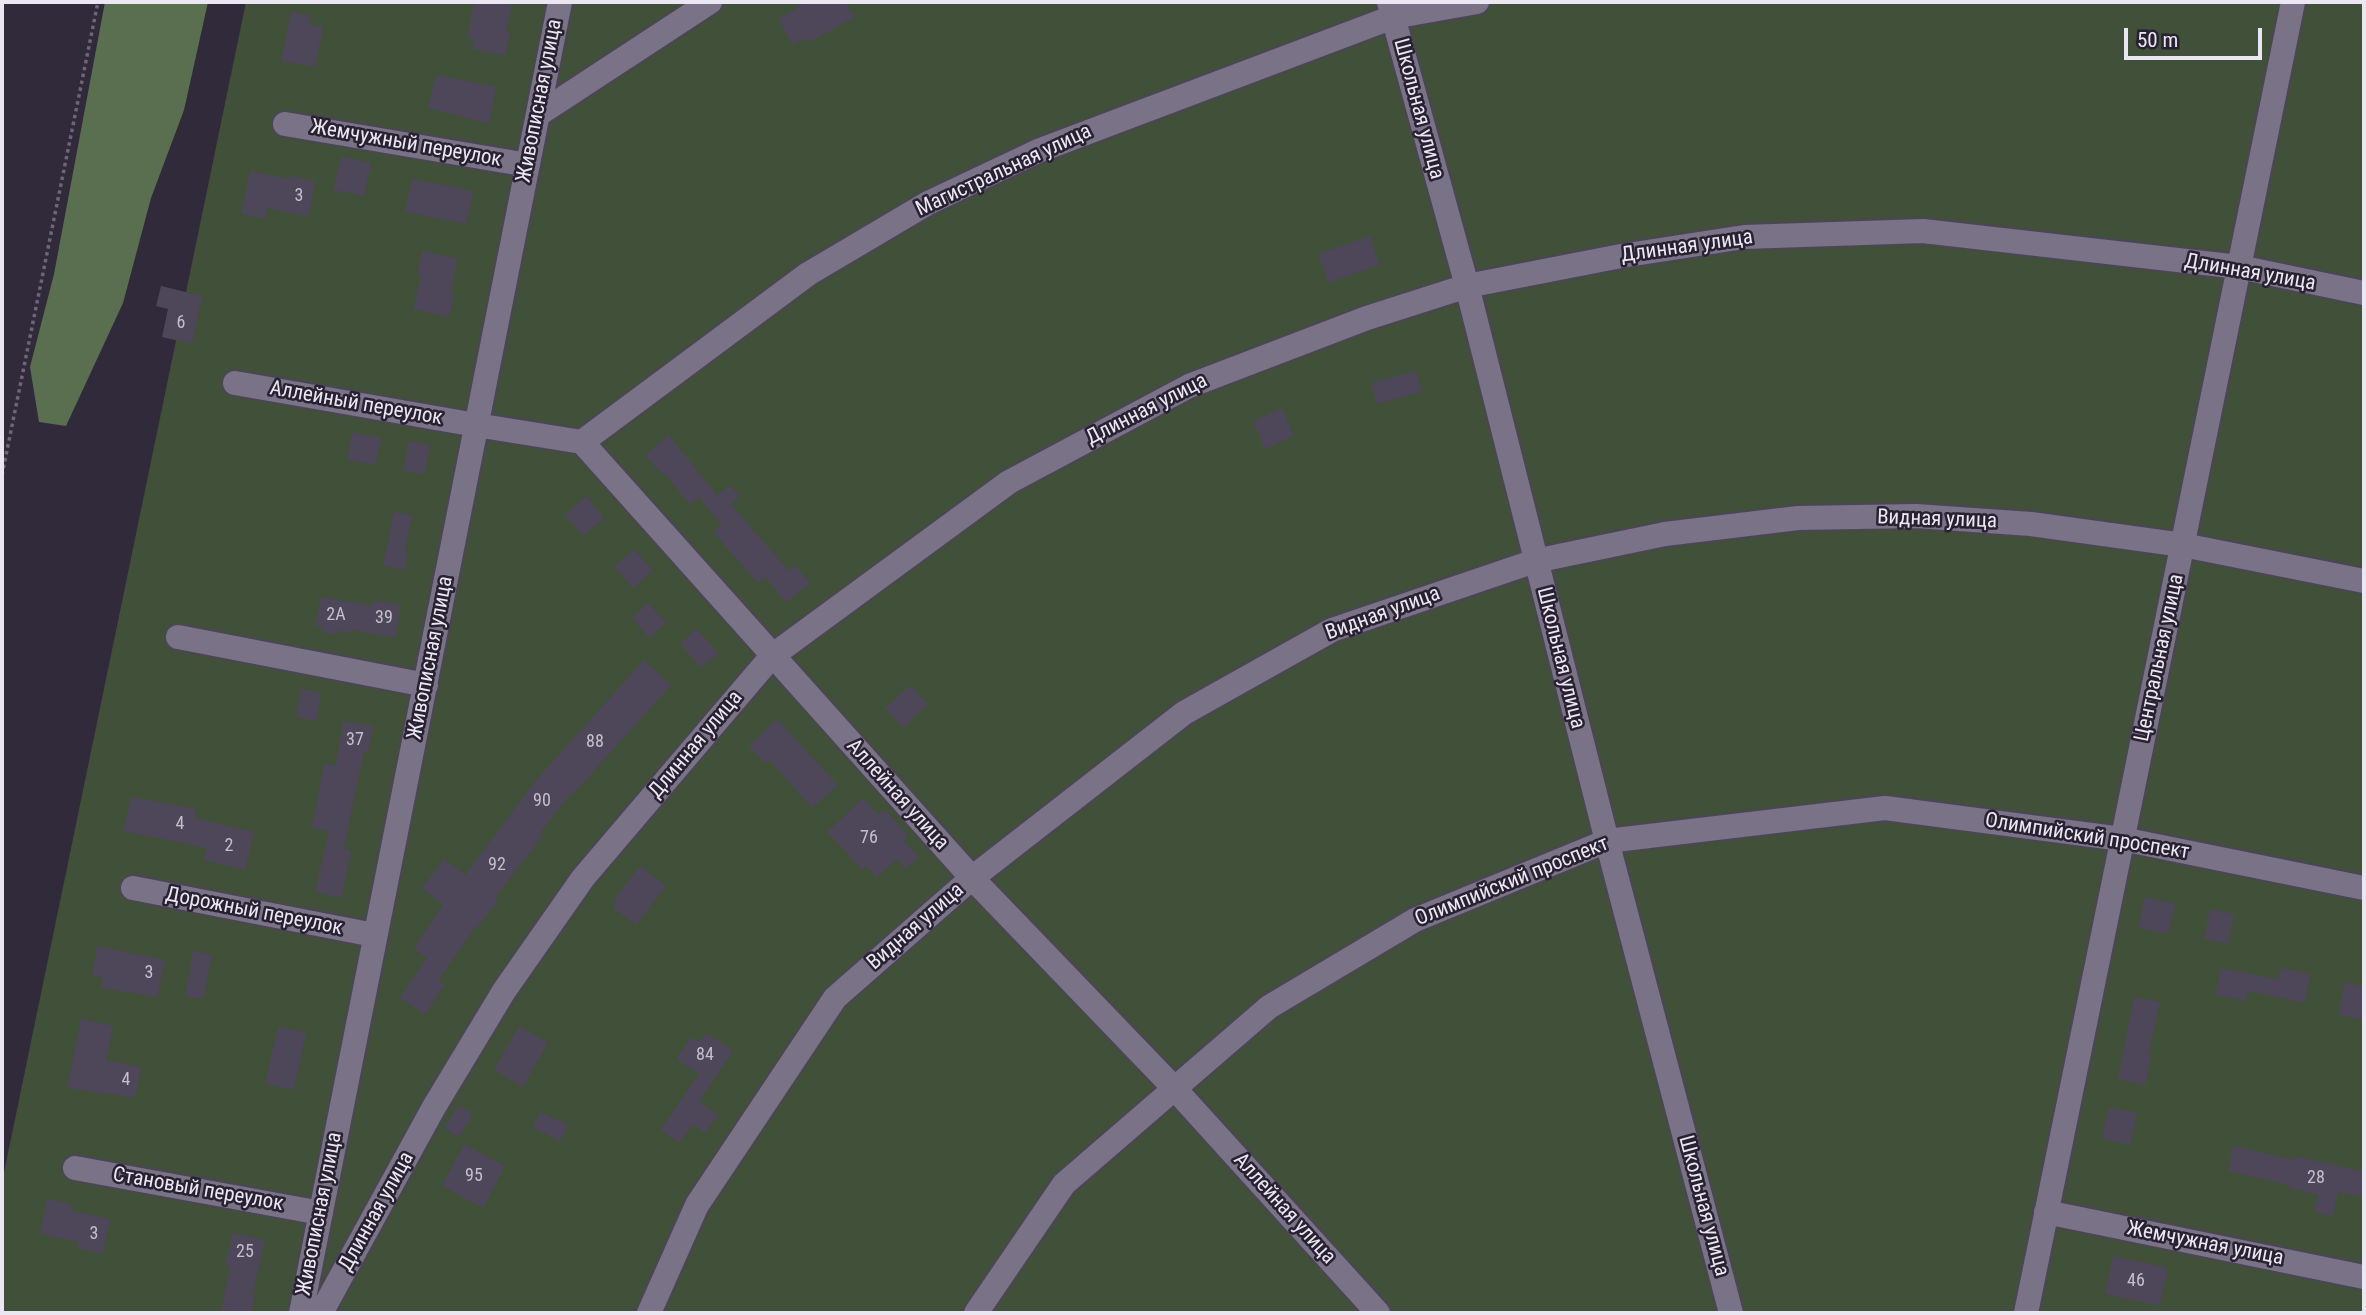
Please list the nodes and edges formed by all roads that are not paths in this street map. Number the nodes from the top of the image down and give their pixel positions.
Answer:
1 (560, 2) edge
2 (710, 2) edge
3 (1476, 2) edge
4 (2293, 2) edge
5 (1391, 9) edge
6 (539, 114) junction
7 (285, 124) dead end
8 (528, 165) junction
9 (2239, 267) junction
10 (1467, 286) junction
11 (2364, 293) edge
12 (236, 383) dead end
13 (475, 425) junction
14 (583, 442) junction
15 (2183, 545) junction
16 (1535, 561) junction
17 (2364, 581) edge
18 (178, 637) dead end
19 (772, 656) junction
20 (426, 685) junction
21 (2122, 839) junction
22 (1606, 841) junction
23 (972, 878) junction
24 (133, 888) dead end
25 (2364, 888) edge
26 (374, 936) junction
27 (1175, 1089) junction
28 (75, 1168) dead end
29 (2046, 1212) junction
30 (321, 1213) junction
31 (2364, 1277) edge
32 (301, 1313) edge
33 (321, 1313) edge
34 (649, 1313) edge
35 (976, 1313) edge
36 (1378, 1313) edge
37 (1731, 1313) edge
38 (2026, 1313) edge

1 - 6 street, Живописная улица
2 - 6 street
3 - 5 street, Магистральная улица
4 - 9 street, Центральная улица
5 - 10 street, Школьная улица
5 - 14 street, Магистральная улица
6 - 8 street, Живописная улица
7 - 8 street, Жемчужный переулок
8 - 13 street, Живописная улица
9 - 10 street, Длинная улица
9 - 11 street, Длинная улица
9 - 15 street, Центральная улица
10 - 16 street, Школьная улица
10 - 19 street, Длинная улица
12 - 13 street, Аллейный переулок
13 - 14 street
13 - 20 street, Живописная улица
14 - 19 street, Аллейная улица
15 - 16 street, Видная улица
15 - 17 street, Видная улица
15 - 21 street, Центральная улица
16 - 22 street, Школьная улица
16 - 23 street, Видная улица
18 - 20 street
19 - 23 street, Аллейная улица
19 - 33 street, Длинная улица
20 - 26 street, Живописная улица
21 - 22 street, Олимпийский проспект
21 - 25 street, Олимпийский проспект
21 - 29 street, Центральная улица
22 - 27 street, Олимпийский проспект
22 - 37 street, Школьная улица
23 - 27 street, Аллейная улица
23 - 34 street, Видная улица
24 - 26 street, Дорожный переулок
26 - 30 street, Живописная улица
27 - 35 street, Олимпийский проспект
27 - 36 street, Аллейная улица
28 - 30 street, Становый переулок
29 - 31 street, Жемчужная улица
29 - 38 street, Центральная улица
30 - 32 street, Живописная улица

